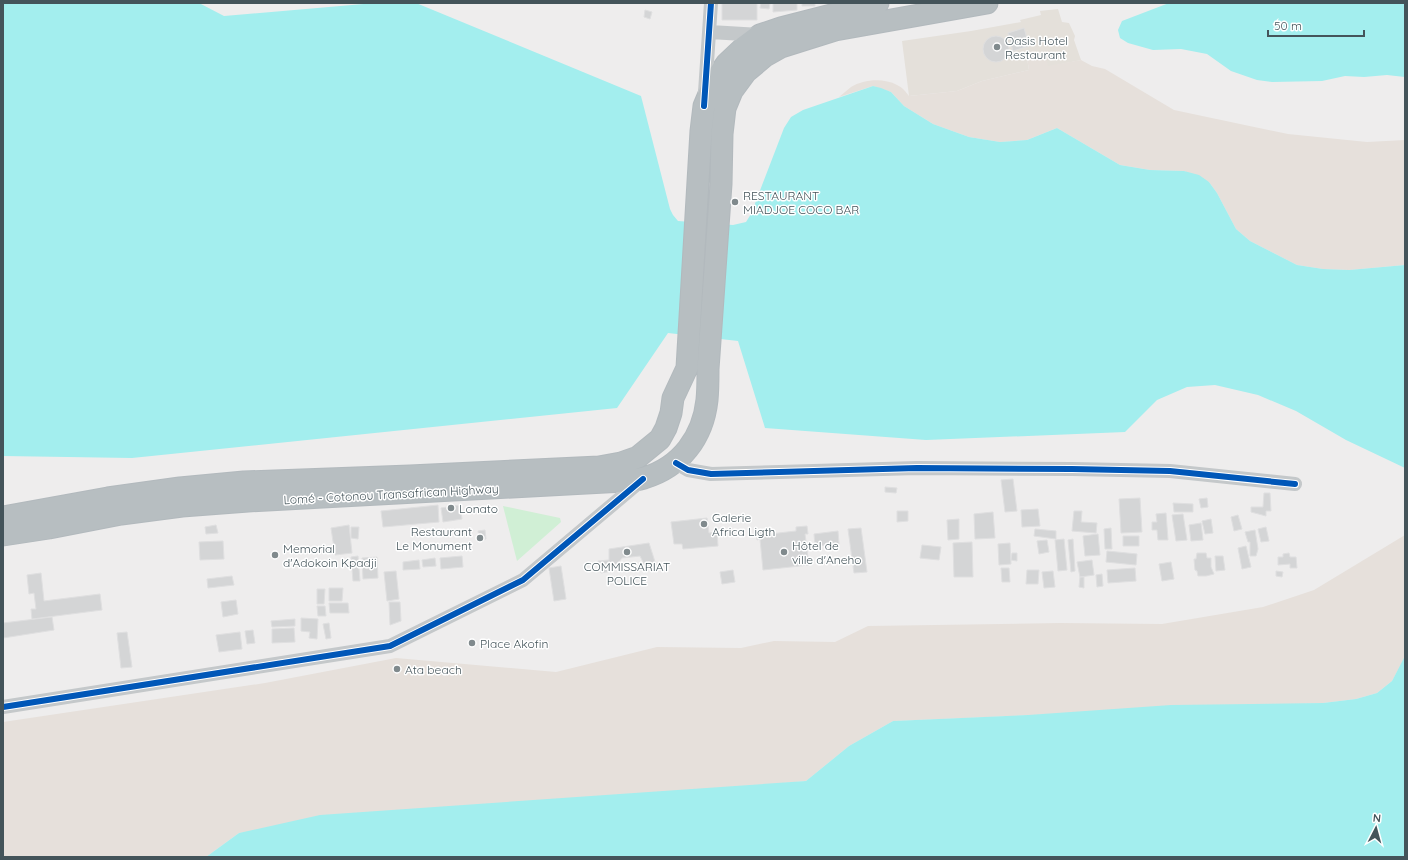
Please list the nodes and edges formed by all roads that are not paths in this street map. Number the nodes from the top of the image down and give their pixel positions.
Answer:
1 (711, 3) edge
2 (878, 3) edge
3 (988, 3) edge
4 (710, 32) junction
5 (760, 35) junction
6 (704, 106) junction
7 (676, 463) junction
8 (643, 478) junction
9 (1295, 484) dead end
10 (3, 517) edge
11 (3, 535) edge
12 (3, 707) edge

1 - 4 street
2 - 5 highway
3 - 7 highway, Lomé - Cotonou Transafrican Highway
4 - 5 street
4 - 6 street
5 - 6 highway
6 - 10 highway, Lomé - Cotonou Transafrican Highway
7 - 8 highway, Lomé - Cotonou Transafrican Highway
7 - 9 street
8 - 11 highway, Lomé - Cotonou Transafrican Highway
8 - 12 street

